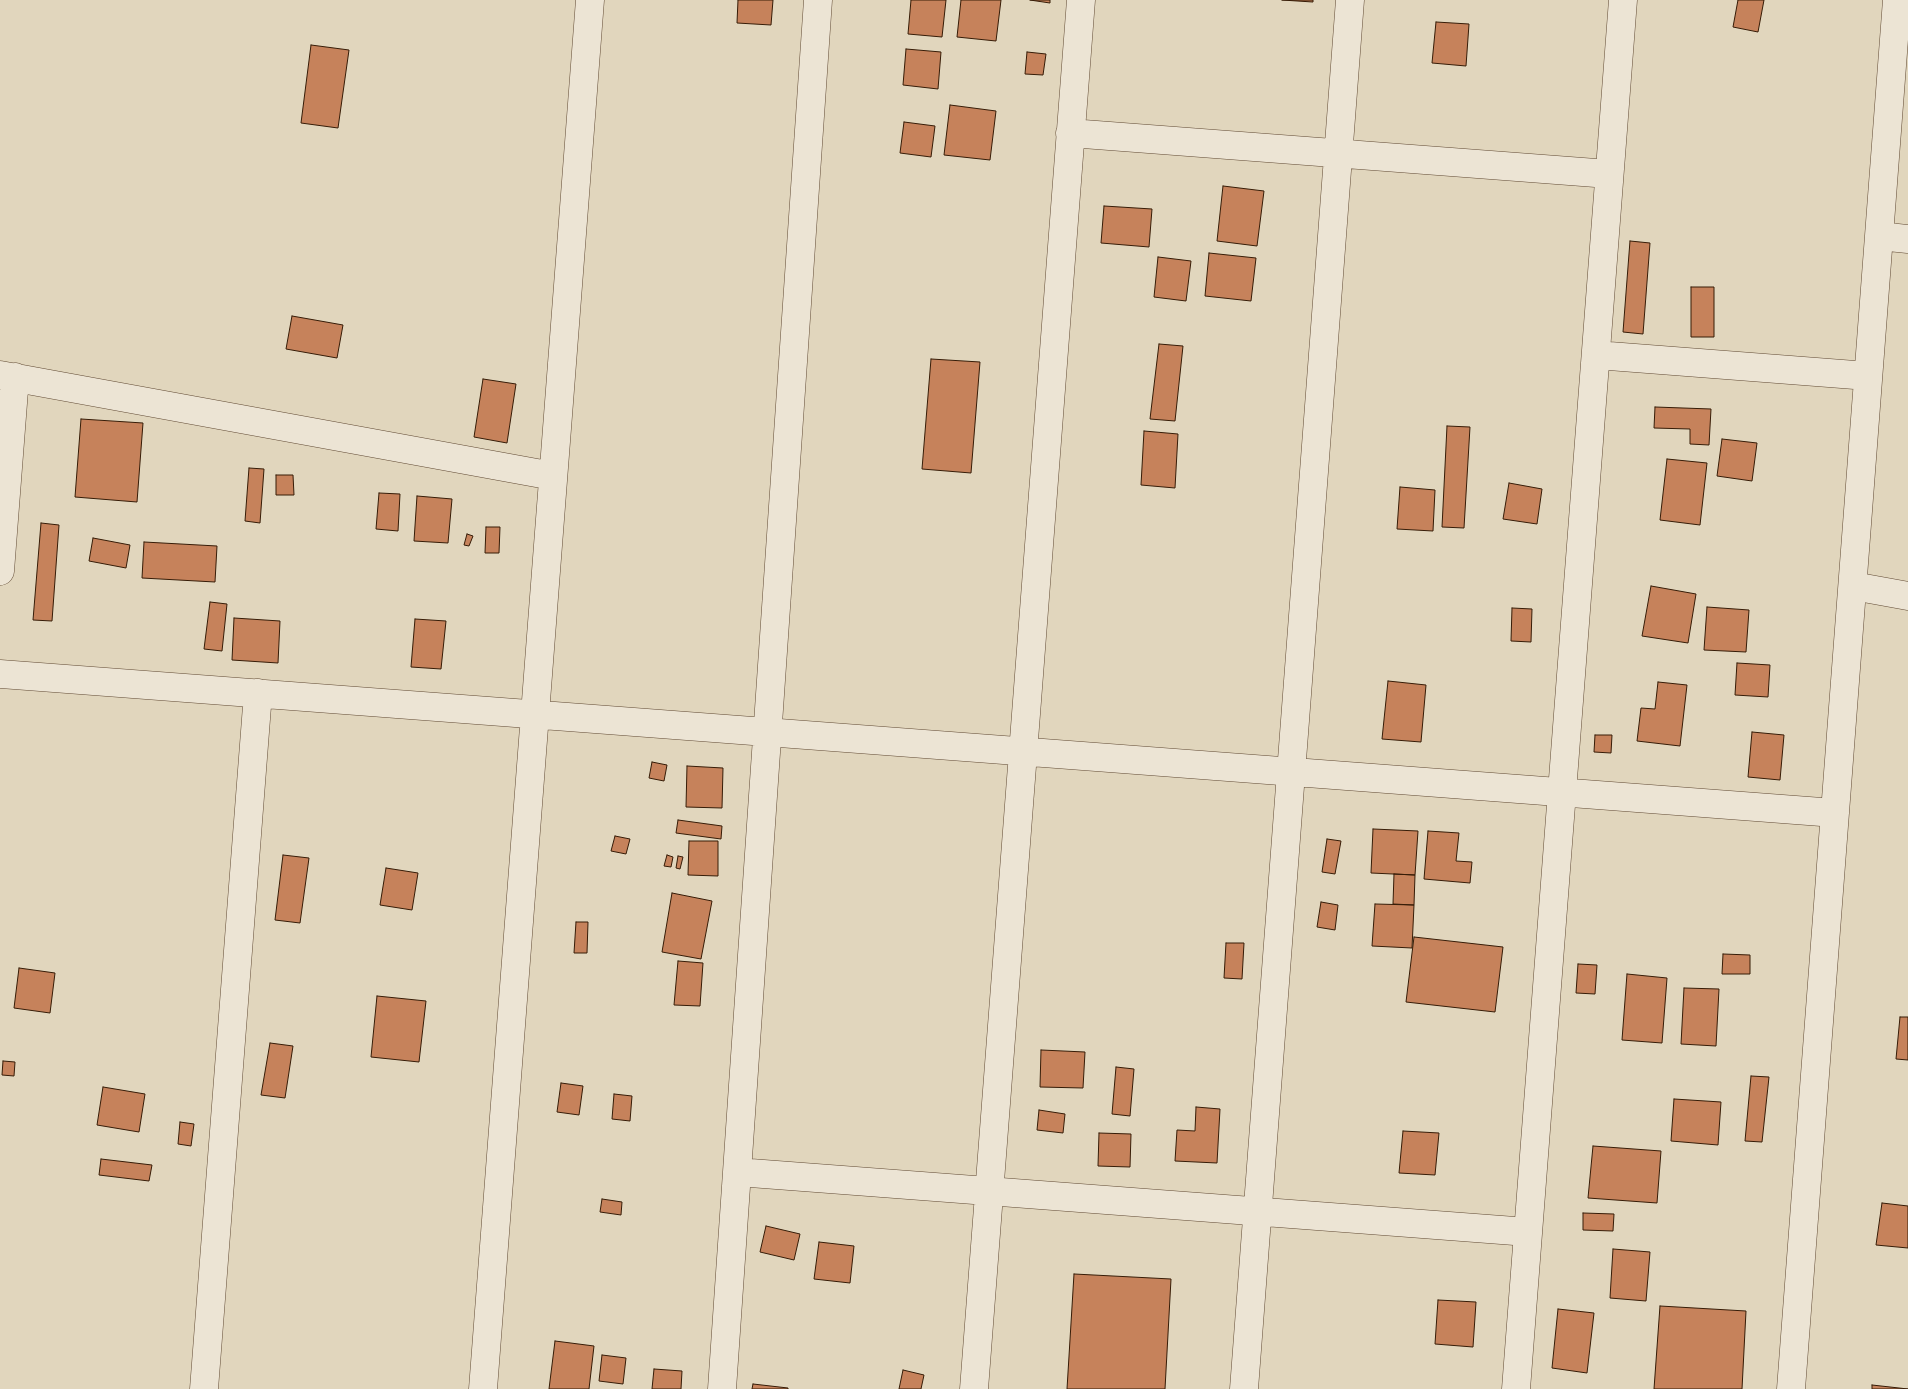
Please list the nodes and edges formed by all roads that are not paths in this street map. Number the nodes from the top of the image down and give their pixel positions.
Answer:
1 (590, 0) edge
2 (818, 0) edge
3 (1081, 0) edge
4 (1350, 0) edge
5 (1622, 0) edge
6 (1897, 0) edge
7 (1070, 133) junction
8 (1338, 153) junction
9 (1609, 174) junction
10 (1879, 236) junction
11 (1908, 239) edge
12 (1596, 355) junction
13 (7, 376) edge
14 (1868, 376) junction
15 (553, 476) junction
16 (0, 571) edge
17 (1852, 586) junction
18 (1908, 596) edge
19 (0, 674) edge
20 (258, 694) junction
21 (535, 715) junction
22 (768, 731) junction
23 (1023, 751) junction
24 (1291, 772) junction
25 (1562, 792) junction
26 (1835, 812) junction
27 (737, 1172) junction
28 (989, 1192) junction
29 (1257, 1212) junction
30 (1528, 1232) junction
31 (204, 1389) edge
32 (483, 1389) edge
33 (722, 1389) edge
34 (974, 1389) edge
35 (1244, 1389) edge
36 (1516, 1389) edge
37 (1791, 1389) edge

1 - 15 street
2 - 22 street
3 - 7 street
4 - 8 street
5 - 9 street
6 - 10 street
7 - 8 street
7 - 23 street
8 - 9 street
8 - 24 street
9 - 12 street
10 - 11 street
10 - 14 street
12 - 14 street
12 - 25 street
13 - 15 street
13 - 16 street
14 - 17 street
15 - 21 street
17 - 18 street
17 - 26 street
19 - 20 street
20 - 21 street
20 - 31 street
21 - 22 street
21 - 32 street
22 - 23 street
22 - 27 street
23 - 24 street
23 - 28 street
24 - 25 street
24 - 29 street
25 - 26 street
25 - 30 street
26 - 37 street
27 - 28 street
27 - 33 street
28 - 29 street
28 - 34 street
29 - 30 street
29 - 35 street
30 - 36 street

